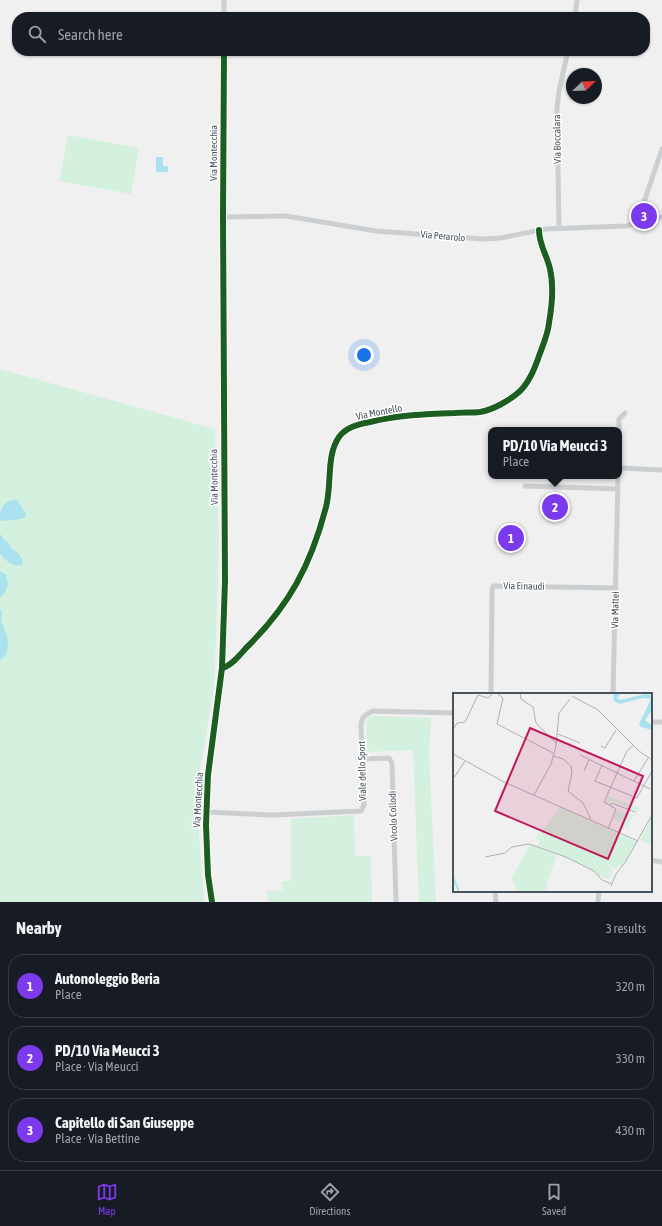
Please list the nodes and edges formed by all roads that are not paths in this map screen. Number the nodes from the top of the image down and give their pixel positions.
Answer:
1 (224, 0) edge
2 (577, 0) edge
3 (224, 12) edge
4 (575, 12) edge
5 (224, 56) edge
6 (567, 56) edge
7 (662, 149) edge
8 (222, 217) junction
9 (662, 218) edge
10 (638, 223) junction
11 (559, 228) junction
12 (539, 230) junction
13 (625, 413) dead end
14 (619, 427) edge
15 (622, 468) edge
16 (662, 470) edge
17 (618, 479) edge
18 (525, 486) dead end
19 (618, 489) junction
20 (616, 588) junction
21 (222, 668) junction
22 (491, 693) edge
23 (613, 693) edge
24 (453, 713) edge
25 (363, 759) junction
26 (206, 812) junction
27 (652, 860) edge
28 (662, 862) edge
29 (495, 892) edge
30 (599, 892) edge
31 (212, 902) edge
32 (396, 902) edge
33 (496, 902) edge
34 (598, 902) edge

1 - 3 street
2 - 4 street
5 - 8 street, Via Montecchia
6 - 11 street, Via Boccalara
7 - 10 street
8 - 12 street, Via Perarolo
8 - 21 street, Via Montecchia
9 - 10 street, Via Perarolo
10 - 11 street, Via Perarolo
11 - 12 street, Via Perarolo
12 - 21 street, Via Montello
13 - 14 street
15 - 16 street
17 - 19 street, Via Mattei
18 - 19 street
19 - 20 street, Via Mattei
20 - 22 street, Via Einaudi
20 - 23 street, Via Mattei
21 - 26 street, Via Montecchia
24 - 25 street, Viale dello Sport
25 - 26 street, Viale dello Sport
25 - 32 street, Vicolo Collodi
26 - 31 street, Via Montecchia
27 - 28 street
29 - 33 street
30 - 34 street

